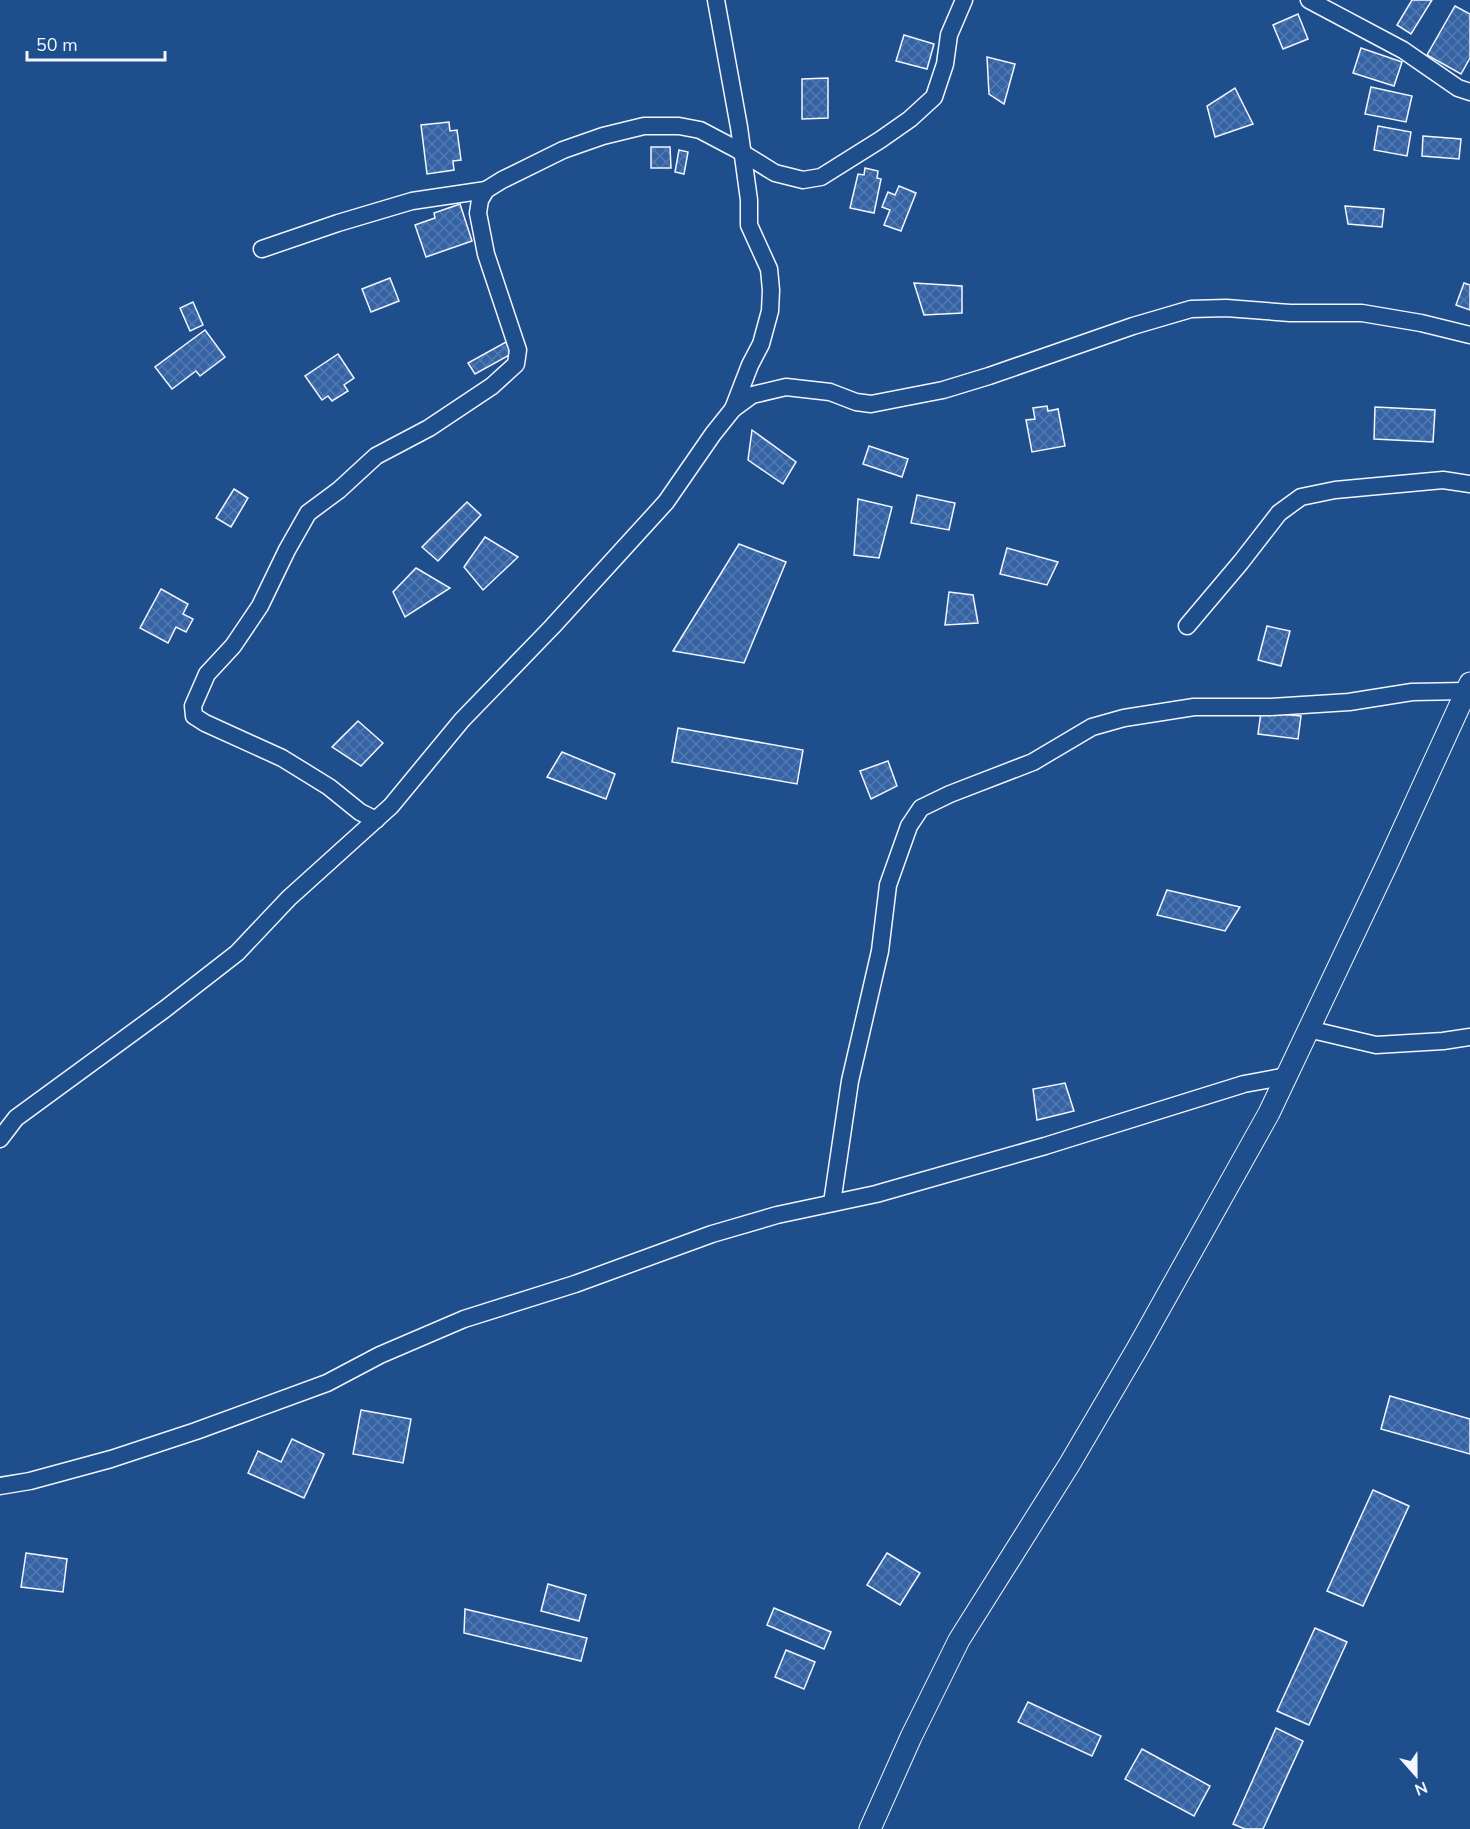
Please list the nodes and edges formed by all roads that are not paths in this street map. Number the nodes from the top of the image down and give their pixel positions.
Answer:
1 (716, 0) edge
2 (964, 0) edge
3 (1309, 0) edge
4 (1470, 92) edge
5 (743, 153) junction
6 (486, 190) junction
7 (262, 249) dead end
8 (1470, 335) edge
9 (733, 409) junction
10 (1470, 484) edge
11 (1187, 626) dead end
12 (1468, 687) edge
13 (376, 820) junction
14 (1308, 1029) junction
15 (1470, 1037) edge
16 (1287, 1076) junction
17 (0, 1139) edge
18 (832, 1203) junction
19 (0, 1486) edge
20 (870, 1829) edge

1 - 5 street
2 - 5 street
3 - 4 street
5 - 6 street
5 - 9 street
6 - 7 street
6 - 13 street
8 - 9 street
9 - 13 street
10 - 11 street
12 - 14 street
12 - 18 street
13 - 17 street
14 - 15 street
14 - 16 street
16 - 18 street
16 - 20 street
18 - 19 street

